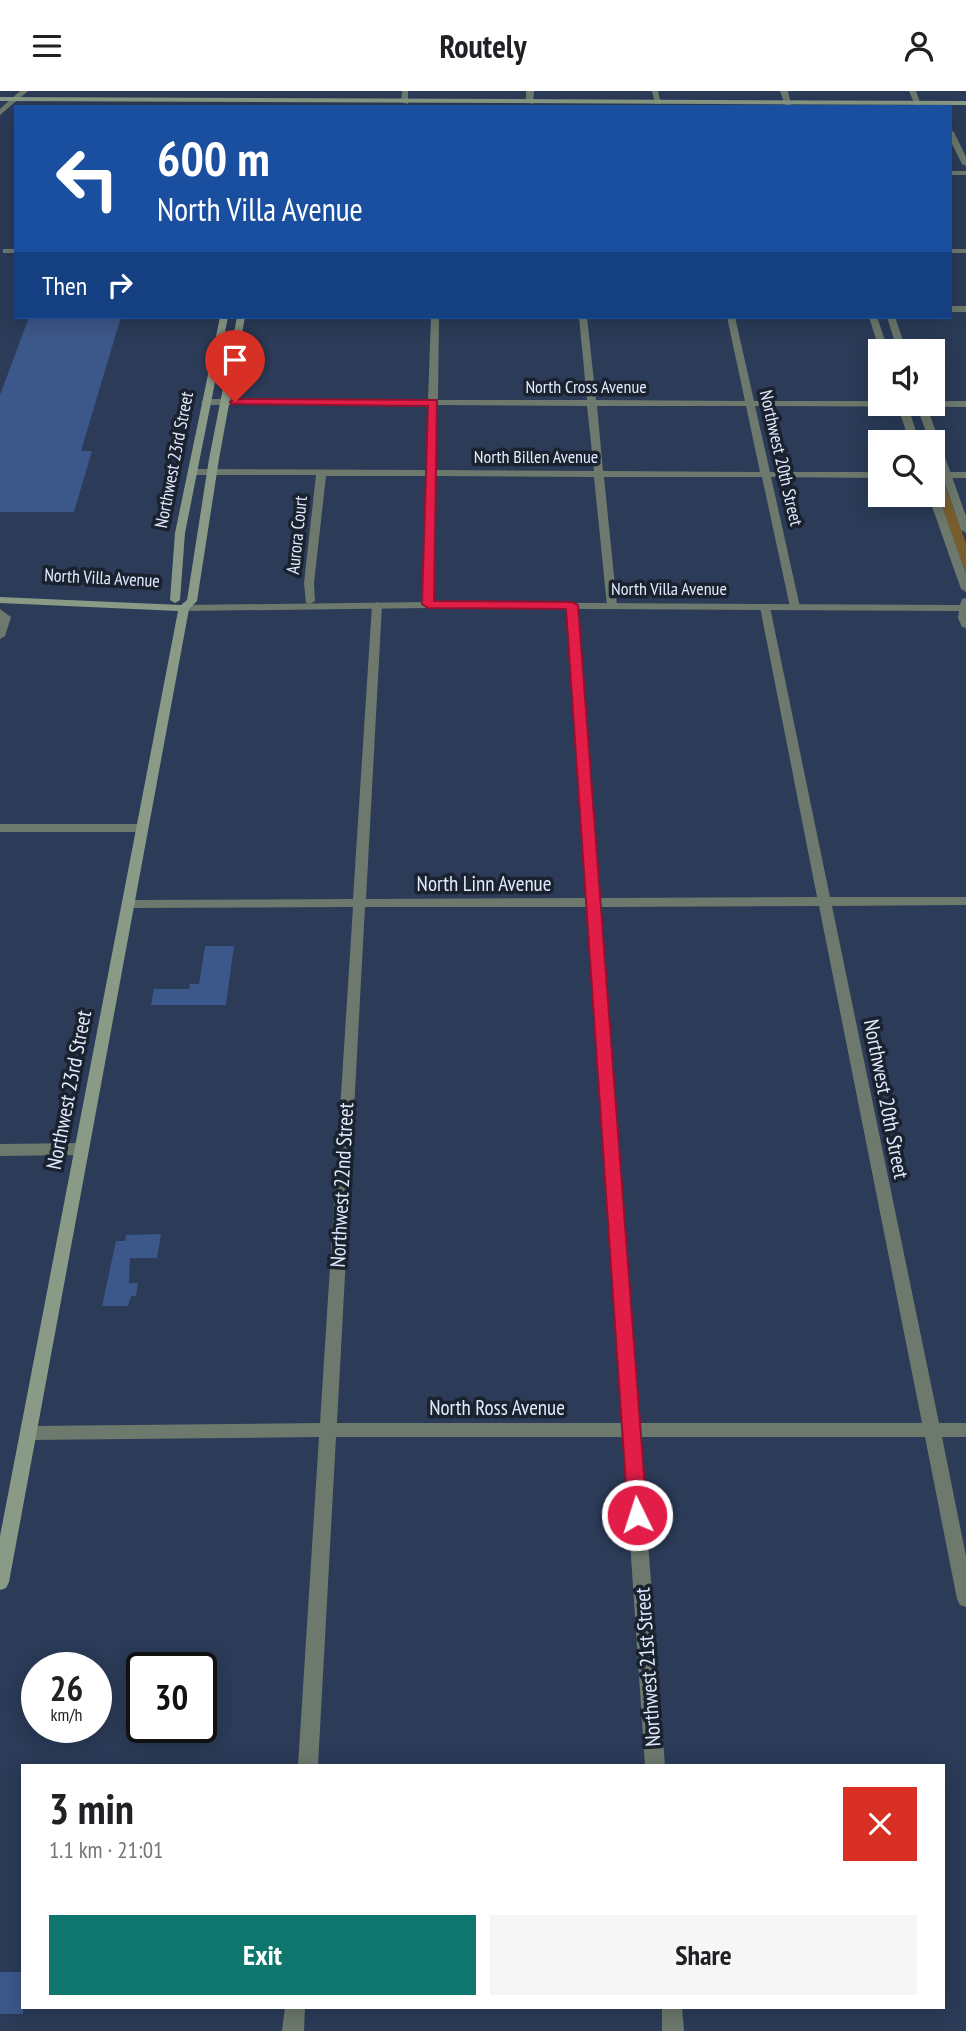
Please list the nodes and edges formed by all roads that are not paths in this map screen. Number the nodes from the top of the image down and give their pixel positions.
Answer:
1 (24, 91) edge
2 (283, 91) edge
3 (405, 91) edge
4 (530, 91) edge
5 (655, 91) edge
6 (784, 91) edge
7 (913, 91) edge
8 (269, 100) edge
9 (0, 101) edge
10 (15, 101) junction
11 (405, 102) junction
12 (530, 102) junction
13 (658, 102) junction
14 (788, 103) junction
15 (918, 103) junction
16 (966, 103) edge
17 (280, 104) edge
18 (441, 104) edge
19 (562, 104) edge
20 (684, 105) edge
21 (808, 105) edge
22 (937, 105) edge
23 (0, 113) edge
24 (952, 136) edge
25 (966, 164) edge
26 (6, 251) dead end
27 (14, 251) edge
28 (224, 319) edge
29 (241, 319) edge
30 (435, 319) edge
31 (583, 319) edge
32 (731, 319) edge
33 (874, 319) edge
34 (892, 319) edge
35 (881, 339) edge
36 (899, 339) edge
37 (218, 345) junction
38 (236, 345) junction
39 (206, 402) junction
40 (225, 402) junction
41 (433, 403) junction
42 (591, 403) junction
43 (750, 404) junction
44 (868, 404) edge
45 (945, 404) edge
46 (966, 404) edge
47 (925, 416) edge
48 (220, 429) junction
49 (197, 450) junction
50 (214, 459) junction
51 (192, 472) junction
52 (212, 472) junction
53 (321, 472) junction
54 (431, 473) junction
55 (599, 473) junction
56 (765, 474) junction
57 (868, 475) edge
58 (946, 475) junction
59 (966, 475) edge
60 (186, 503) junction
61 (207, 503) junction
62 (937, 507) edge
63 (966, 530) edge
64 (203, 532) junction
65 (180, 533) junction
66 (178, 561) junction
67 (199, 561) junction
68 (966, 589) edge
69 (0, 591) edge
70 (0, 600) edge
71 (310, 601) junction
72 (184, 603) junction
73 (428, 604) junction
74 (374, 605) junction
75 (572, 605) junction
76 (966, 605) edge
77 (612, 606) junction
78 (765, 607) junction
79 (795, 607) junction
80 (3, 614) edge
81 (966, 625) edge
82 (0, 636) edge
83 (0, 828) edge
84 (142, 828) junction
85 (966, 901) edge
86 (825, 902) junction
87 (359, 903) junction
88 (593, 903) junction
89 (128, 904) junction
90 (82, 1149) junction
91 (0, 1150) edge
92 (327, 1430) junction
93 (932, 1430) junction
94 (966, 1430) edge
95 (632, 1432) junction
96 (29, 1433) junction
97 (0, 1581) edge
98 (966, 1599) edge
99 (308, 1764) edge
100 (655, 1764) edge
101 (295, 2009) edge
102 (672, 2009) edge
103 (293, 2031) edge
104 (673, 2031) edge

1 - 10 street
2 - 17 main road
3 - 11 street
4 - 12 street
5 - 13 street
6 - 14 street
7 - 15 street
8 - 10 main road
8 - 17 main road
9 - 10 main road
10 - 23 street
11 - 17 main road
11 - 18 main road
12 - 18 main road
12 - 19 main road
13 - 19 main road
13 - 20 main road
14 - 20 main road
14 - 21 main road
15 - 21 main road
15 - 22 main road
16 - 22 main road
24 - 25 street
26 - 27 street
28 - 37 main road, Northwest 23rd Street
29 - 38 main road, Northwest 23rd Street
30 - 41 street
31 - 42 street
32 - 43 street, Northwest 20th Street
33 - 35 street
34 - 36 street
37 - 38 main road
37 - 39 main road, Northwest 23rd Street
38 - 40 main road, Northwest 23rd Street
39 - 40 street, North Cross Avenue
39 - 49 main road, Northwest 23rd Street
40 - 41 street, North Cross Avenue
40 - 48 main road, Northwest 23rd Street
41 - 42 street, North Cross Avenue
41 - 54 street
42 - 43 street, North Cross Avenue
42 - 55 street
43 - 44 street, North Cross Avenue
43 - 56 street, Northwest 20th Street
45 - 46 street, North Cross Avenue
47 - 58 street
48 - 49 main road
48 - 50 main road, Northwest 23rd Street
49 - 50 main road
49 - 51 main road, Northwest 23rd Street
50 - 52 main road, Northwest 23rd Street
51 - 52 street, North Billen Avenue
51 - 60 main road, Northwest 23rd Street
52 - 53 street, North Billen Avenue
52 - 61 main road, Northwest 23rd Street
53 - 54 street, North Billen Avenue
53 - 71 street, Aurora Court
54 - 55 street, North Billen Avenue
54 - 73 street
55 - 56 street, North Billen Avenue
55 - 77 street
56 - 57 street, North Billen Avenue
56 - 79 street, Northwest 20th Street
58 - 59 street
58 - 63 street
60 - 61 main road
60 - 65 main road, Northwest 23rd Street
61 - 64 main road, Northwest 23rd Street
62 - 68 street
64 - 65 main road
64 - 67 main road, Northwest 23rd Street
65 - 66 main road, Northwest 23rd Street
66 - 67 main road
66 - 72 main road, Northwest 23rd Street
67 - 72 main road, Northwest 23rd Street
69 - 72 main road, North Villa Avenue
70 - 72 main road, North Villa Avenue
71 - 72 street, North Villa Avenue
71 - 74 street, North Villa Avenue
72 - 74 street, North Villa Avenue
72 - 84 main road, Northwest 23rd Street
73 - 74 street, North Villa Avenue
73 - 75 street, North Villa Avenue
74 - 87 street, Northwest 22nd Street
75 - 77 street, North Villa Avenue
75 - 88 street, Northwest 21st Street
76 - 79 street, North Villa Avenue
76 - 81 street
77 - 78 street, North Villa Avenue
78 - 79 street, North Villa Avenue
78 - 86 street, Northwest 20th Street
80 - 82 street
83 - 84 street
84 - 89 main road, Northwest 23rd Street
85 - 86 street, North Linn Avenue
86 - 88 street, North Linn Avenue
86 - 93 street, Northwest 20th Street
87 - 88 street, North Linn Avenue
87 - 89 street, North Linn Avenue
87 - 92 street, Northwest 22nd Street
88 - 95 street, Northwest 21st Street
89 - 90 main road, Northwest 23rd Street
90 - 91 street
90 - 96 main road, Northwest 23rd Street
92 - 95 street, North Ross Avenue
92 - 96 street, North Ross Avenue
92 - 99 street, Northwest 22nd Street
93 - 94 street, North Ross Avenue
93 - 95 street, North Ross Avenue
93 - 98 street, Northwest 20th Street
95 - 100 street, Northwest 21st Street
96 - 97 main road, Northwest 23rd Street
101 - 103 street
102 - 104 street

